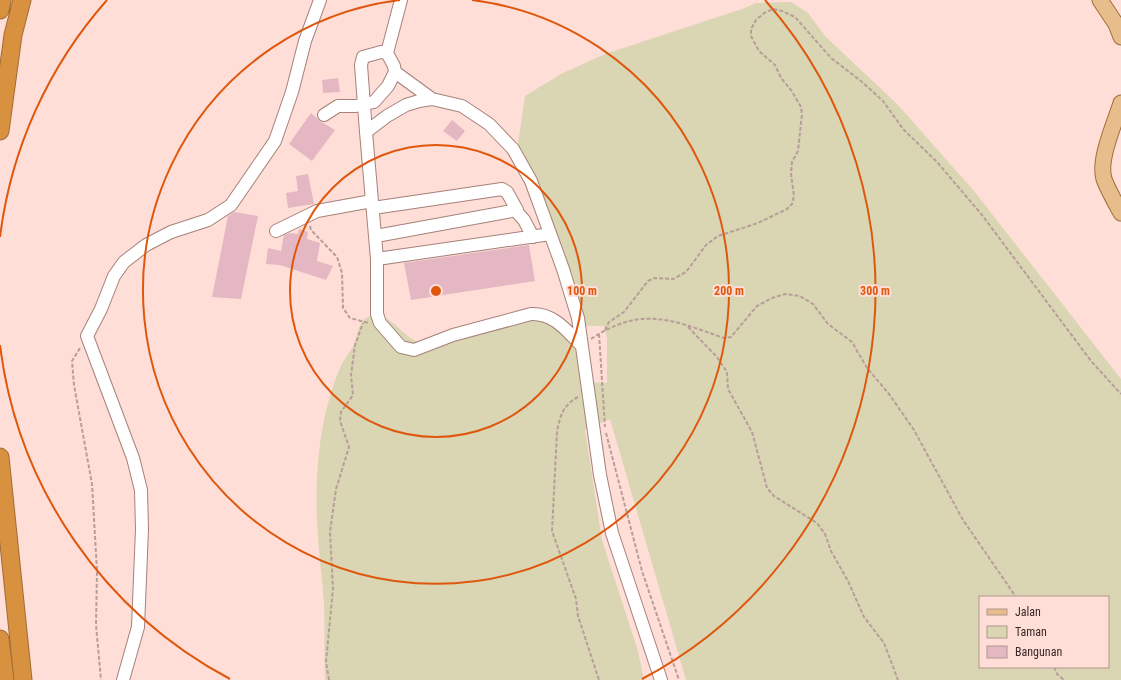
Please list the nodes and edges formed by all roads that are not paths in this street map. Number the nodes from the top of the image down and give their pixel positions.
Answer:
1 (2, 0) edge
2 (22, 0) edge
3 (320, 0) edge
4 (401, 0) edge
5 (1100, 0) edge
6 (0, 10) edge
7 (1121, 37) edge
8 (387, 53) junction
9 (395, 72) junction
10 (432, 99) junction
11 (1121, 103) edge
12 (363, 104) junction
13 (324, 115) dead end
14 (0, 131) edge
15 (366, 132) junction
16 (373, 204) junction
17 (516, 211) junction
18 (1121, 213) edge
19 (276, 231) dead end
20 (550, 234) junction
21 (376, 236) junction
22 (533, 237) junction
23 (377, 259) junction
24 (582, 346) junction
25 (0, 457) edge
26 (0, 639) edge
27 (5, 680) edge
28 (23, 680) edge
29 (123, 680) edge
30 (662, 680) edge

1 - 6 highway
2 - 14 highway
3 - 29 street
4 - 8 street
5 - 7 main road
8 - 9 street
8 - 12 street
9 - 10 street
9 - 12 street
10 - 15 street
10 - 20 street
11 - 18 main road
12 - 13 street
12 - 15 street
15 - 16 street
16 - 17 street
16 - 19 street
16 - 21 street
17 - 21 street
17 - 22 street
20 - 22 street
20 - 24 street
21 - 23 street
22 - 23 street
23 - 24 street
24 - 30 street
25 - 28 highway
26 - 27 highway

